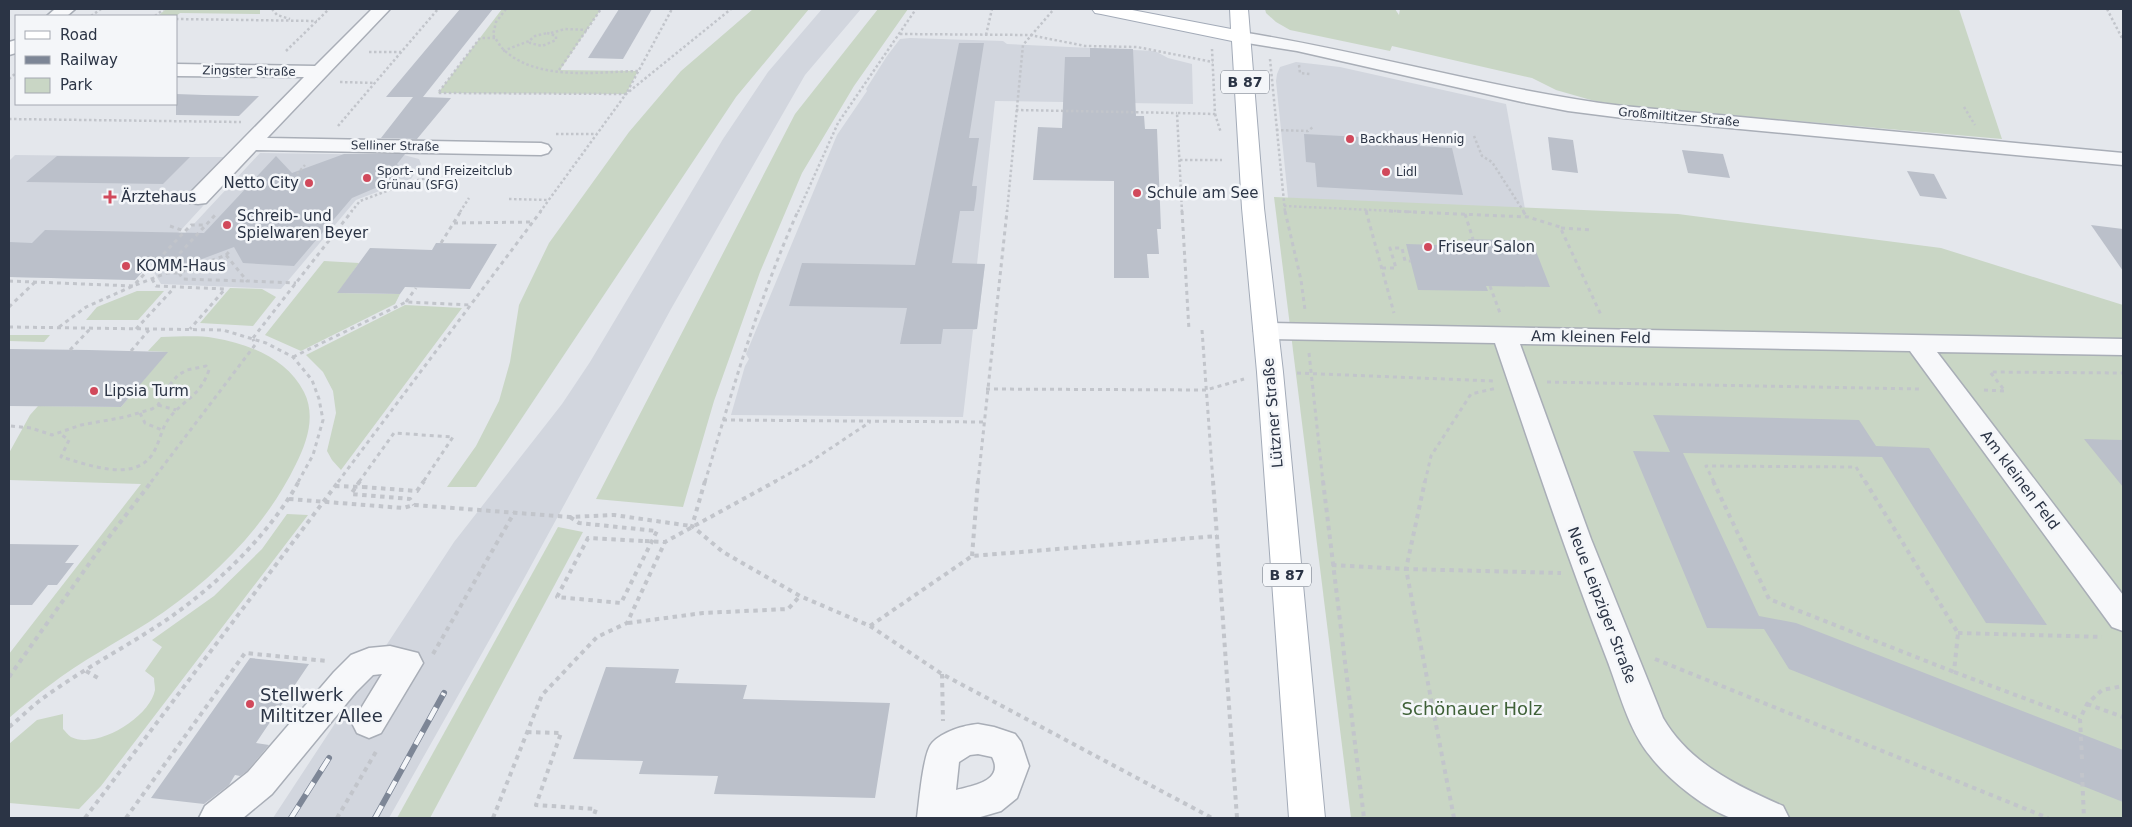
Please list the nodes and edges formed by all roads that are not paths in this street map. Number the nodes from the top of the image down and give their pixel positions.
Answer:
1 (381, 9) edge
2 (1101, 9) edge
3 (1240, 9) edge
4 (1241, 37) junction
5 (178, 70) edge
6 (316, 77) junction
7 (249, 144) junction
8 (541, 149) dead end
9 (2123, 159) edge
10 (198, 198) dead end
11 (1266, 331) junction
12 (1506, 336) junction
13 (1916, 342) junction
14 (2123, 347) edge
15 (2123, 618) edge
16 (369, 723) dead end
17 (935, 815) edge
18 (217, 818) edge
19 (1307, 818) edge
20 (1771, 818) edge

1 - 6 street
2 - 4 main road
3 - 4 main road, Lützner Straße / B 87
4 - 9 street, Großmiltitzer Straße
4 - 11 main road, Lützner Straße / B 87
5 - 6 street, Zingster Straße
6 - 7 street
7 - 8 street, Selliner Straße
7 - 10 street
11 - 12 street, Am kleinen Feld
11 - 19 main road, Lützner Straße / B 87
12 - 13 street, Am kleinen Feld
12 - 20 street, Neue Leipziger Straße
13 - 14 street, Am kleinen Feld
13 - 15 street, Am kleinen Feld
16 - 18 street
17 - 17 street

